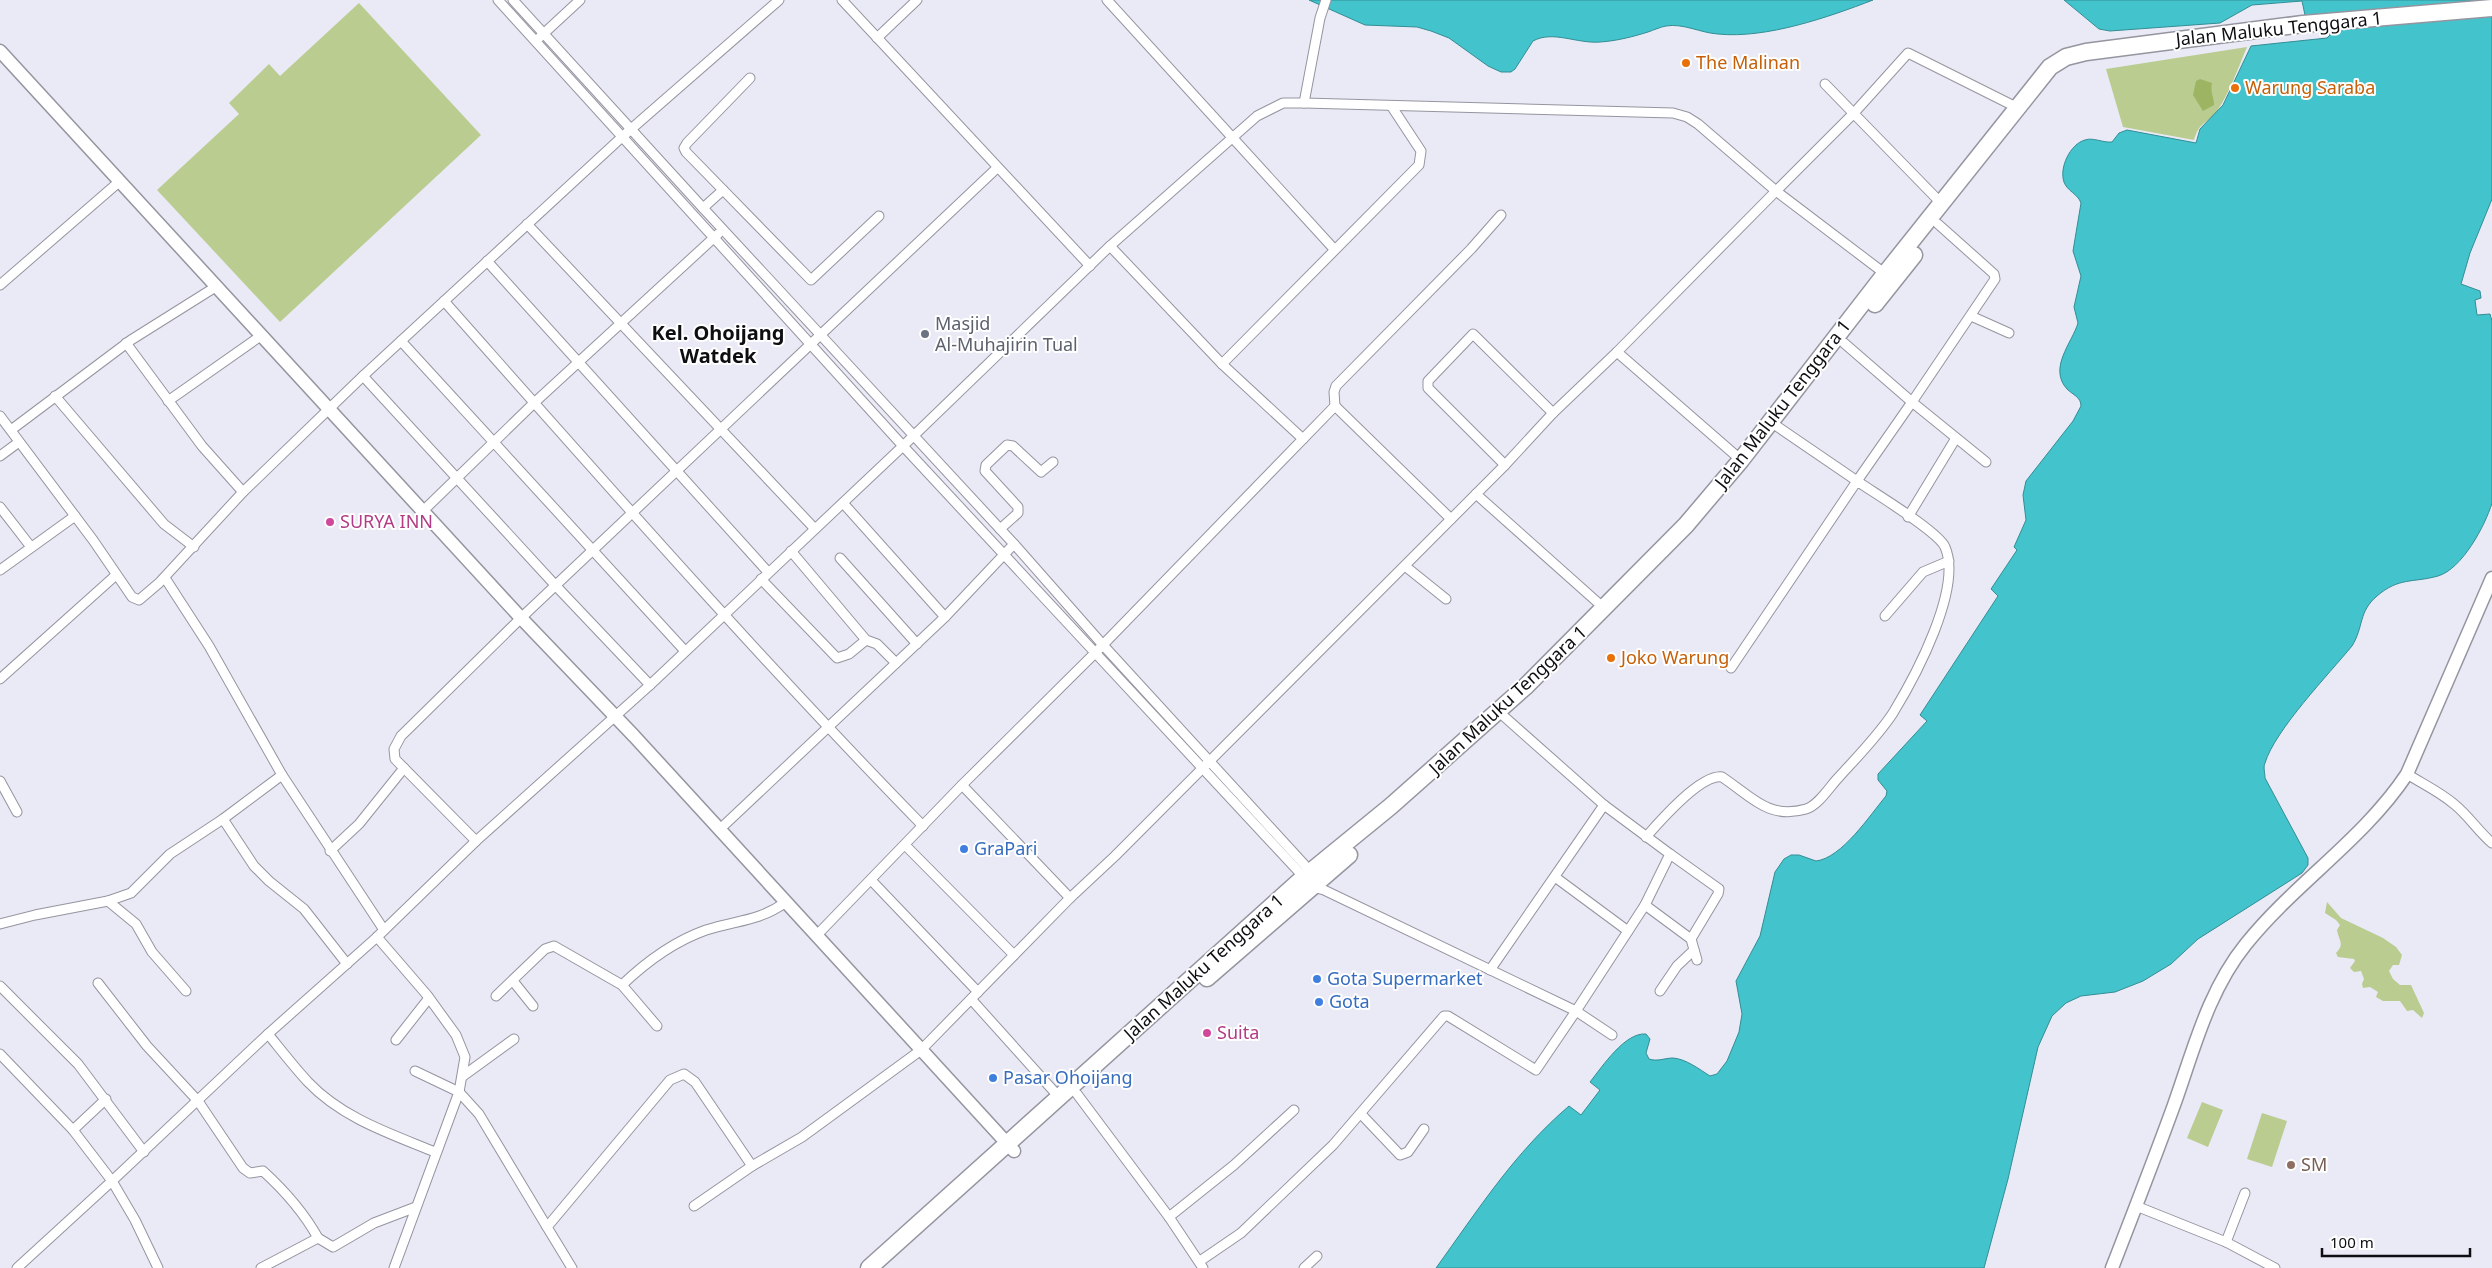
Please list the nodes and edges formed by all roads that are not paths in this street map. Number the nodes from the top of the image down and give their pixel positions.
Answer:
1 (498, 0) edge
2 (514, 0) edge
3 (580, 0) edge
4 (779, 0) edge
5 (842, 0) edge
6 (917, 0) edge
7 (1107, 0) edge
8 (1326, 0) edge
9 (2492, 8) edge
10 (544, 34) junction
11 (877, 38) junction
12 (536, 42) junction
13 (0, 51) edge
14 (2066, 57) junction
15 (750, 78) dead end
16 (1825, 84) dead end
17 (1304, 103) junction
18 (1392, 107) junction
19 (2016, 107) junction
20 (1854, 113) junction
21 (631, 130) junction
22 (1233, 136) junction
23 (622, 137) junction
24 (997, 168) junction
25 (120, 181) junction
26 (723, 190) junction
27 (1776, 191) junction
28 (1942, 203) junction
29 (703, 208) junction
30 (1501, 215) dead end
31 (879, 216) dead end
32 (527, 224) junction
33 (1938, 224) junction
34 (723, 229) junction
35 (714, 237) junction
36 (1110, 246) junction
37 (1334, 249) junction
38 (487, 261) junction
39 (1090, 266) junction
40 (1889, 278) junction
41 (0, 285) edge
42 (217, 286) junction
43 (444, 301) junction
44 (1971, 316) junction
45 (620, 324) junction
46 (2009, 333) dead end
47 (262, 335) junction
48 (822, 336) junction
49 (401, 340) junction
50 (126, 343) junction
51 (1844, 343) junction
52 (811, 345) junction
53 (1617, 352) junction
54 (579, 362) junction
55 (1222, 364) junction
56 (363, 376) junction
57 (55, 396) junction
58 (168, 402) junction
59 (1912, 402) junction
60 (534, 403) junction
61 (1335, 406) junction
62 (331, 408) junction
63 (1553, 413) junction
64 (0, 416) edge
65 (1778, 428) junction
66 (11, 430) junction
67 (720, 430) junction
68 (914, 436) junction
69 (1956, 438) junction
70 (1303, 439) junction
71 (19, 442) junction
72 (494, 442) junction
73 (903, 446) junction
74 (0, 456) edge
75 (1741, 460) junction
76 (1053, 462) dead end
77 (1986, 462) dead end
78 (1505, 465) junction
79 (676, 472) junction
80 (456, 478) junction
81 (1857, 481) junction
82 (243, 492) junction
83 (1476, 494) junction
84 (843, 503) junction
85 (0, 507) edge
86 (423, 511) junction
87 (632, 513) junction
88 (75, 516) junction
89 (1908, 517) junction
90 (1451, 519) junction
91 (815, 529) junction
92 (1000, 529) junction
93 (1014, 544) junction
94 (31, 547) junction
95 (194, 547) junction
96 (791, 551) junction
97 (593, 552) junction
98 (1005, 554) junction
99 (840, 558) dead end
100 (1949, 561) junction
101 (1405, 566) junction
102 (0, 570) edge
103 (116, 575) junction
104 (765, 576) junction
105 (165, 578) junction
106 (2492, 578) edge
107 (556, 586) junction
108 (1446, 599) dead end
109 (1605, 609) junction
110 (722, 615) junction
111 (1885, 616) dead end
112 (945, 617) junction
113 (522, 618) junction
114 (866, 640) junction
115 (916, 644) junction
116 (1103, 645) junction
117 (686, 651) junction
118 (1095, 653) junction
119 (896, 663) junction
120 (1731, 668) dead end
121 (0, 679) edge
122 (650, 686) junction
123 (1502, 715) junction
124 (616, 716) junction
125 (828, 729) junction
126 (1210, 761) junction
127 (404, 768) junction
128 (1203, 768) junction
129 (2408, 774) junction
130 (282, 775) junction
131 (0, 781) edge
132 (962, 785) junction
133 (1604, 805) junction
134 (17, 812) dead end
135 (223, 819) junction
136 (923, 826) junction
137 (719, 830) junction
138 (1646, 837) junction
139 (476, 841) junction
140 (2492, 843) edge
141 (905, 845) junction
142 (330, 851) junction
143 (1670, 854) junction
144 (1555, 877) junction
145 (871, 880) junction
146 (1314, 881) junction
147 (128, 894) junction
148 (1070, 898) junction
149 (108, 901) junction
150 (786, 902) junction
151 (1645, 904) junction
152 (128, 916) junction
153 (0, 924) edge
154 (384, 930) junction
155 (1628, 931) junction
156 (816, 936) junction
157 (376, 937) junction
158 (1691, 938) junction
159 (1694, 950) junction
160 (1014, 955) junction
161 (1697, 960) dead end
162 (347, 964) junction
163 (1490, 970) junction
164 (513, 981) junction
165 (98, 983) dead end
166 (622, 985) junction
167 (0, 986) edge
168 (186, 991) dead end
169 (1660, 991) dead end
170 (978, 992) junction
171 (496, 996) dead end
172 (430, 998) junction
173 (971, 999) junction
174 (533, 1006) dead end
175 (1576, 1012) junction
176 (657, 1026) dead end
177 (268, 1034) junction
178 (1612, 1034) dead end
179 (514, 1039) dead end
180 (396, 1040) dead end
181 (921, 1050) junction
182 (0, 1054) edge
183 (416, 1071) dead end
184 (463, 1076) junction
185 (459, 1092) junction
186 (1077, 1094) junction
187 (1059, 1098) junction
188 (106, 1099) junction
189 (198, 1101) junction
190 (1294, 1110) dead end
191 (1361, 1114) junction
192 (1424, 1129) dead end
193 (73, 1130) junction
194 (1010, 1148) junction
195 (144, 1152) junction
196 (435, 1152) junction
197 (752, 1166) junction
198 (112, 1181) junction
199 (2245, 1193) dead end
200 (416, 1206) junction
201 (694, 1206) dead end
202 (2136, 1206) junction
203 (1169, 1217) junction
204 (547, 1227) junction
205 (318, 1238) junction
206 (2226, 1242) junction
207 (1317, 1256) dead end
208 (1202, 1264) edge
209 (17, 1268) edge
210 (158, 1268) edge
211 (262, 1268) edge
212 (394, 1268) edge
213 (572, 1268) edge
214 (869, 1268) edge
215 (885, 1268) edge
216 (1304, 1268) edge
217 (2112, 1268) edge
218 (2275, 1268) edge

1 - 12 street
2 - 10 street
3 - 10 street
4 - 21 street
5 - 11 street
6 - 11 street
7 - 22 street
8 - 17 street
9 - 14 highway, Jalan Maluku Tenggara 1
10 - 12 street
10 - 21 street
11 - 24 street
12 - 23 street
13 - 25 street
14 - 19 highway, Jalan Maluku Tenggara 1
14 - 33 highway, Jalan Maluku Tenggara 1
15 - 26 street
16 - 20 street
17 - 18 street
17 - 22 street
18 - 27 street
18 - 37 street
19 - 20 street
19 - 28 highway, Jalan Maluku Tenggara 1
20 - 27 street
20 - 28 street
21 - 23 street
21 - 29 street
22 - 36 street
22 - 37 street
23 - 32 street
23 - 35 street
24 - 39 street
24 - 48 street
25 - 41 street
25 - 42 street
26 - 29 street
26 - 31 street
27 - 40 street
27 - 53 street
28 - 40 highway, Jalan Maluku Tenggara 1
29 - 34 street
30 - 61 street
32 - 38 street
32 - 45 street
33 - 40 highway, Jalan Maluku Tenggara 1
33 - 44 street
34 - 35 street
34 - 48 street
35 - 45 street
35 - 52 street
36 - 39 street
36 - 55 street
37 - 55 street
38 - 43 street
38 - 54 street
39 - 68 street
40 - 51 highway, Jalan Maluku Tenggara 1
40 - 75 highway, Jalan Maluku Tenggara 1
42 - 47 street
42 - 50 street
43 - 49 street
43 - 60 street
44 - 46 street
44 - 59 street
45 - 54 street
45 - 67 street
47 - 58 street
47 - 62 street
48 - 52 street
48 - 68 street
49 - 56 street
49 - 72 street
50 - 57 street
50 - 58 street
51 - 59 street
51 - 65 highway, Jalan Maluku Tenggara 1
52 - 67 street
52 - 73 street
53 - 63 street
53 - 75 street
54 - 60 street
54 - 79 street
55 - 70 street
56 - 62 street
56 - 80 street
57 - 66 street
57 - 95 street
58 - 82 street
59 - 69 street
59 - 81 street
60 - 72 street
60 - 87 street
61 - 70 street
61 - 90 street
62 - 82 street
62 - 86 street
63 - 78 street
63 - 78 street
64 - 66 street
65 - 81 street
65 - 123 highway, Jalan Maluku Tenggara 1
66 - 71 street
67 - 79 street
67 - 91 street
68 - 73 street
68 - 92 street
69 - 77 street
69 - 89 street
70 - 116 street
71 - 74 street
71 - 88 street
72 - 80 street
72 - 97 street
73 - 84 street
73 - 98 street
75 - 109 highway, Jalan Maluku Tenggara 1
76 - 92 street
78 - 83 street
79 - 87 street
79 - 104 street
80 - 86 street
80 - 107 street
81 - 89 street
81 - 120 street
82 - 95 street
83 - 90 street
83 - 109 street
84 - 91 street
84 - 112 street
85 - 94 street
86 - 113 street
87 - 97 street
87 - 110 street
88 - 94 street
88 - 103 street
89 - 100 street
90 - 101 street
91 - 96 street
92 - 93 street
93 - 98 street
93 - 116 street
94 - 102 street
95 - 105 street
96 - 104 street
96 - 114 street
97 - 107 street
97 - 117 street
98 - 112 street
98 - 118 street
99 - 115 street
100 - 111 street
100 - 138 street
101 - 108 street
101 - 126 street
103 - 105 street
103 - 121 street
104 - 110 street
104 - 114 street
105 - 130 street
106 - 129 street
107 - 113 street
107 - 122 street
109 - 123 highway, Jalan Maluku Tenggara 1
110 - 117 street
110 - 125 street
112 - 115 street
113 - 124 street
113 - 127 street
114 - 119 street
115 - 119 street
116 - 118 street
116 - 126 street
117 - 122 street
118 - 128 street
118 - 132 street
119 - 125 street
122 - 124 street
123 - 133 street
123 - 146 highway, Jalan Maluku Tenggara 1
124 - 137 street
124 - 139 street
125 - 136 street
125 - 137 street
126 - 128 street
126 - 146 street
127 - 139 street
127 - 142 street
128 - 146 street
128 - 148 street
129 - 140 street
129 - 202 street
130 - 135 street
130 - 142 street
131 - 134 street
132 - 136 street
132 - 148 street
133 - 138 street
133 - 144 street
135 - 147 street
135 - 162 street
136 - 141 street
137 - 150 street
138 - 143 street
139 - 154 street
141 - 145 street
141 - 160 street
142 - 154 street
143 - 151 street
143 - 158 street
144 - 155 street
144 - 163 street
145 - 156 street
145 - 170 street
146 - 163 street
146 - 186 highway, Jalan Maluku Tenggara 1
146 - 187 highway, Jalan Maluku Tenggara 1
147 - 149 street
147 - 152 street
148 - 160 street
149 - 152 street
149 - 153 street
150 - 156 street
150 - 166 street
151 - 155 street
151 - 158 street
152 - 168 street
154 - 157 street
155 - 175 street
156 - 181 street
157 - 162 street
157 - 172 street
158 - 159 street
159 - 161 street
159 - 169 street
160 - 170 street
162 - 177 street
163 - 175 street
164 - 166 street
164 - 171 street
164 - 174 street
165 - 189 street
166 - 176 street
167 - 188 street
170 - 173 street
172 - 180 street
172 - 184 street
173 - 181 street
173 - 187 street
175 - 178 street
175 - 191 street
177 - 189 street
177 - 196 street
179 - 184 street
181 - 194 street
181 - 197 street
182 - 193 street
183 - 185 street
184 - 185 street
185 - 196 street
185 - 204 street
186 - 194 highway, Jalan Maluku Tenggara 1
186 - 203 street
187 - 194 highway, Jalan Maluku Tenggara 1
188 - 193 street
188 - 195 street
189 - 195 street
189 - 205 street
190 - 203 street
191 - 192 street
191 - 208 street
193 - 198 street
194 - 214 highway, Jalan Maluku Tenggara 1
194 - 215 highway, Jalan Maluku Tenggara 1
195 - 198 street
196 - 200 street
197 - 201 street
197 - 204 street
198 - 209 street
198 - 210 street
199 - 206 street
200 - 205 street
200 - 212 street
202 - 206 street
202 - 217 street
203 - 208 street
204 - 213 street
205 - 211 street
206 - 218 street
207 - 216 street

